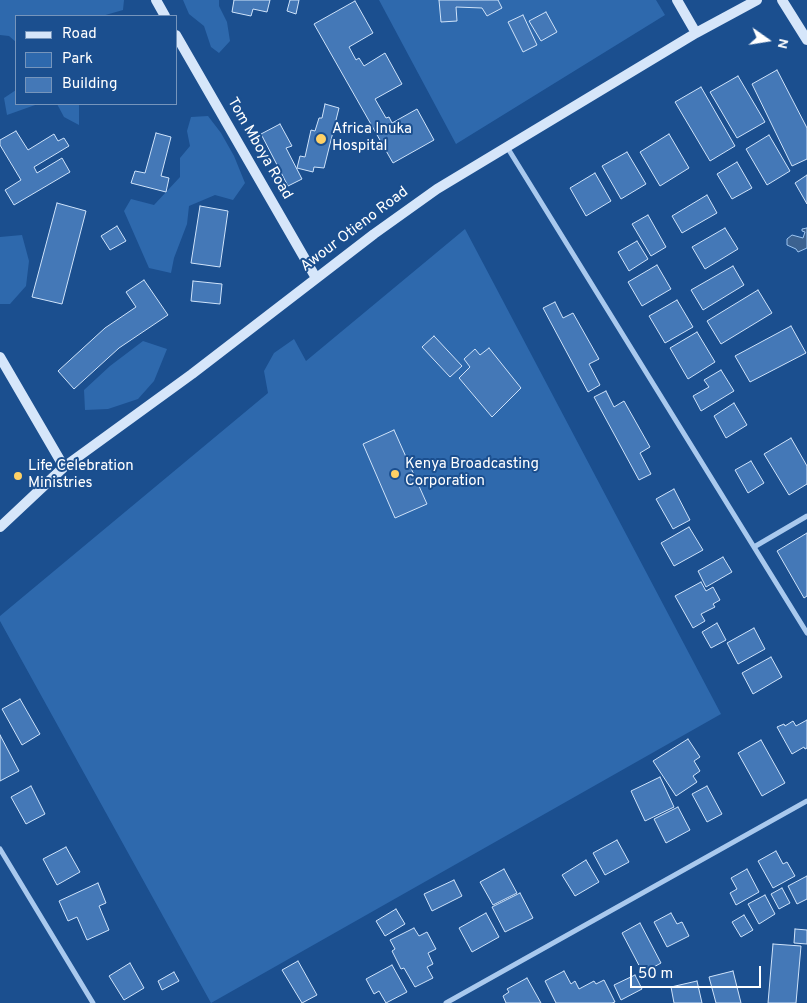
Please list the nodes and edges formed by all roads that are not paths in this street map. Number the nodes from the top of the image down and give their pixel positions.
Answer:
1 (156, 0) edge
2 (677, 0) edge
3 (757, 0) edge
4 (782, 0) edge
5 (164, 15) edge
6 (696, 33) junction
7 (178, 38) edge
8 (807, 40) edge
9 (507, 146) junction
10 (316, 278) junction
11 (0, 357) edge
12 (64, 467) junction
13 (807, 516) edge
14 (0, 527) edge
15 (754, 547) junction
16 (807, 633) edge
17 (807, 801) edge
18 (0, 849) edge
19 (93, 1003) edge
20 (446, 1003) edge

1 - 5 main road
2 - 6 main road
3 - 6 main road, Awour Otieno Road
4 - 8 main road
6 - 9 main road, Awour Otieno Road
7 - 10 main road, Tom Mboya Road
9 - 10 main road, Awour Otieno Road
9 - 15 street
10 - 12 main road, Awour Otieno Road
11 - 12 main road
12 - 14 main road, Awour Otieno Road
13 - 15 street
15 - 16 street
17 - 20 street
18 - 19 street

